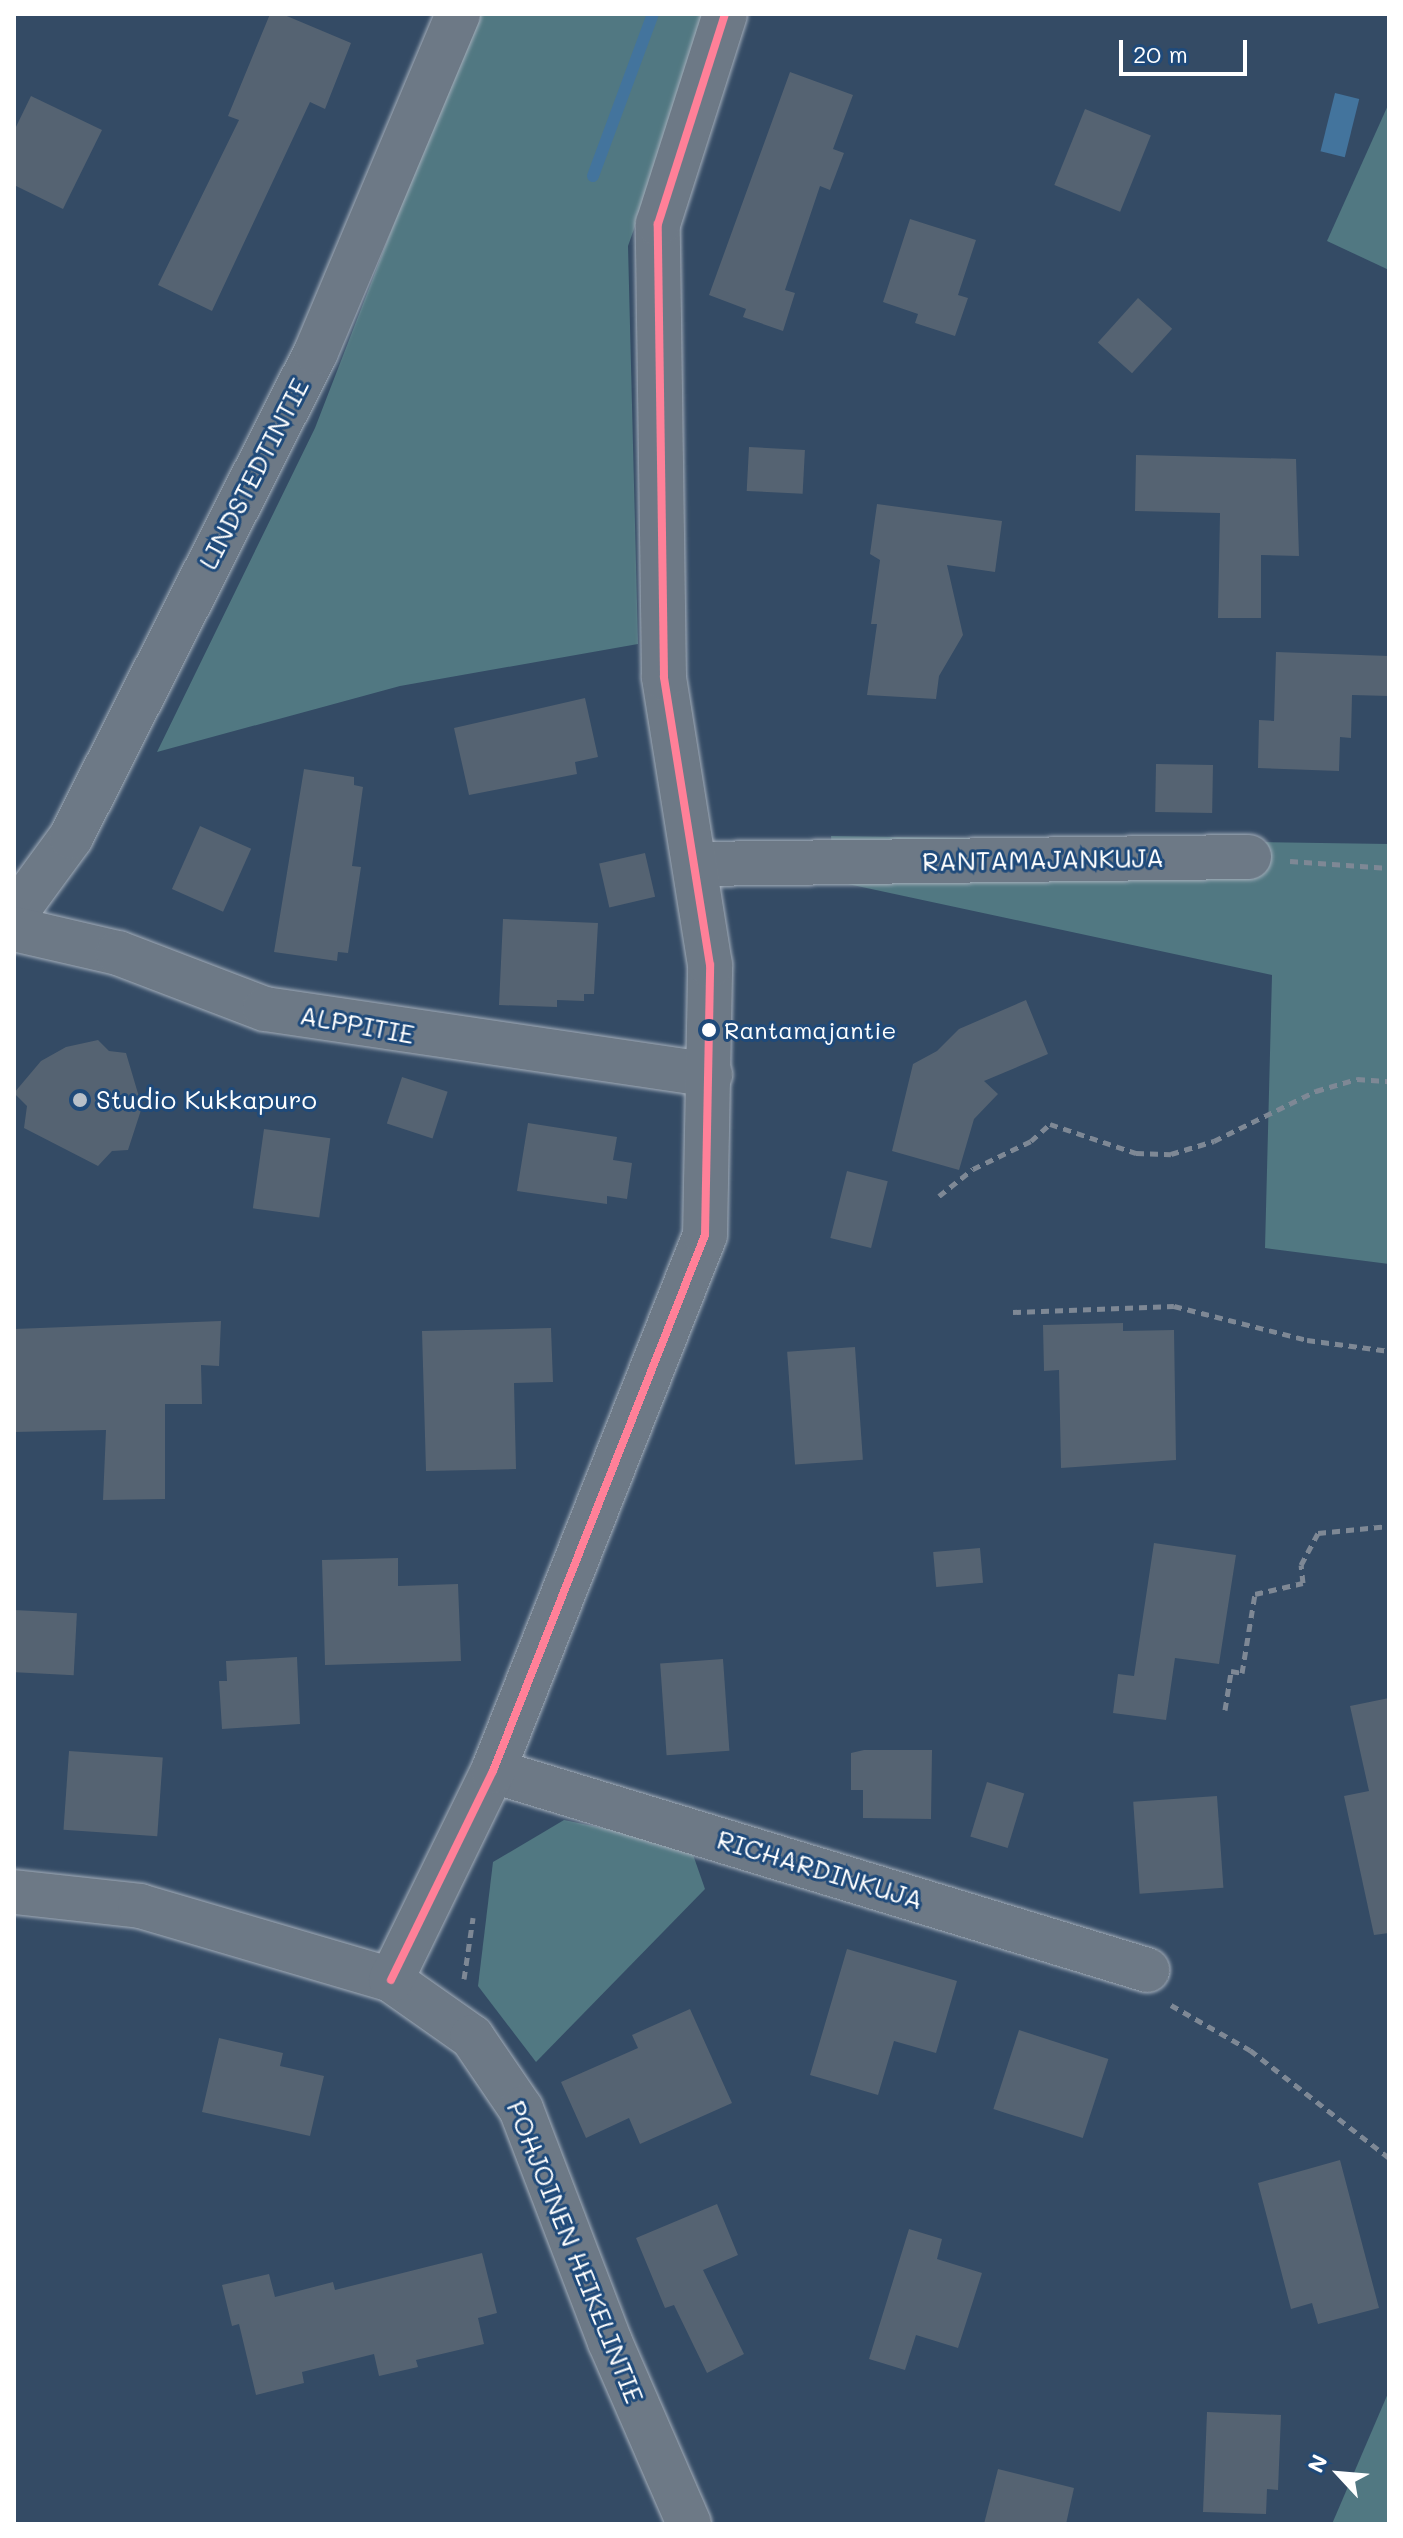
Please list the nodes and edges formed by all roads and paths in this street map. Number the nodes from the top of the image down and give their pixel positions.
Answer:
1 (458, 14) edge
2 (725, 14) edge
3 (1249, 857) joint
4 (696, 864) junction
5 (1389, 868) edge
6 (14, 915) edge
7 (14, 929) edge
8 (710, 1075) junction
9 (1389, 1081) edge
10 (939, 1196) dead end
11 (1013, 1312) dead end
12 (1389, 1351) edge
13 (1389, 1526) edge
14 (1225, 1710) dead end
15 (493, 1771) junction
16 (14, 1892) edge
17 (1147, 1970) dead end
18 (391, 1980) junction
19 (1171, 2005) dead end
20 (1389, 2158) edge
21 (689, 2524) edge

1 - 6 street, LINDSTEDTINTIE
2 - 4 street
3 - 4 street, RANTAMAJANKUJA
3 - 5 path
4 - 8 street
7 - 8 street, ALPPITIE
8 - 15 street
9 - 10 path
11 - 12 path
13 - 14 path
15 - 17 street, RICHARDINKUJA
15 - 18 street
16 - 18 street, POHJOINEN HEIKELINTIE
18 - 21 street, POHJOINEN HEIKELINTIE
19 - 20 path

